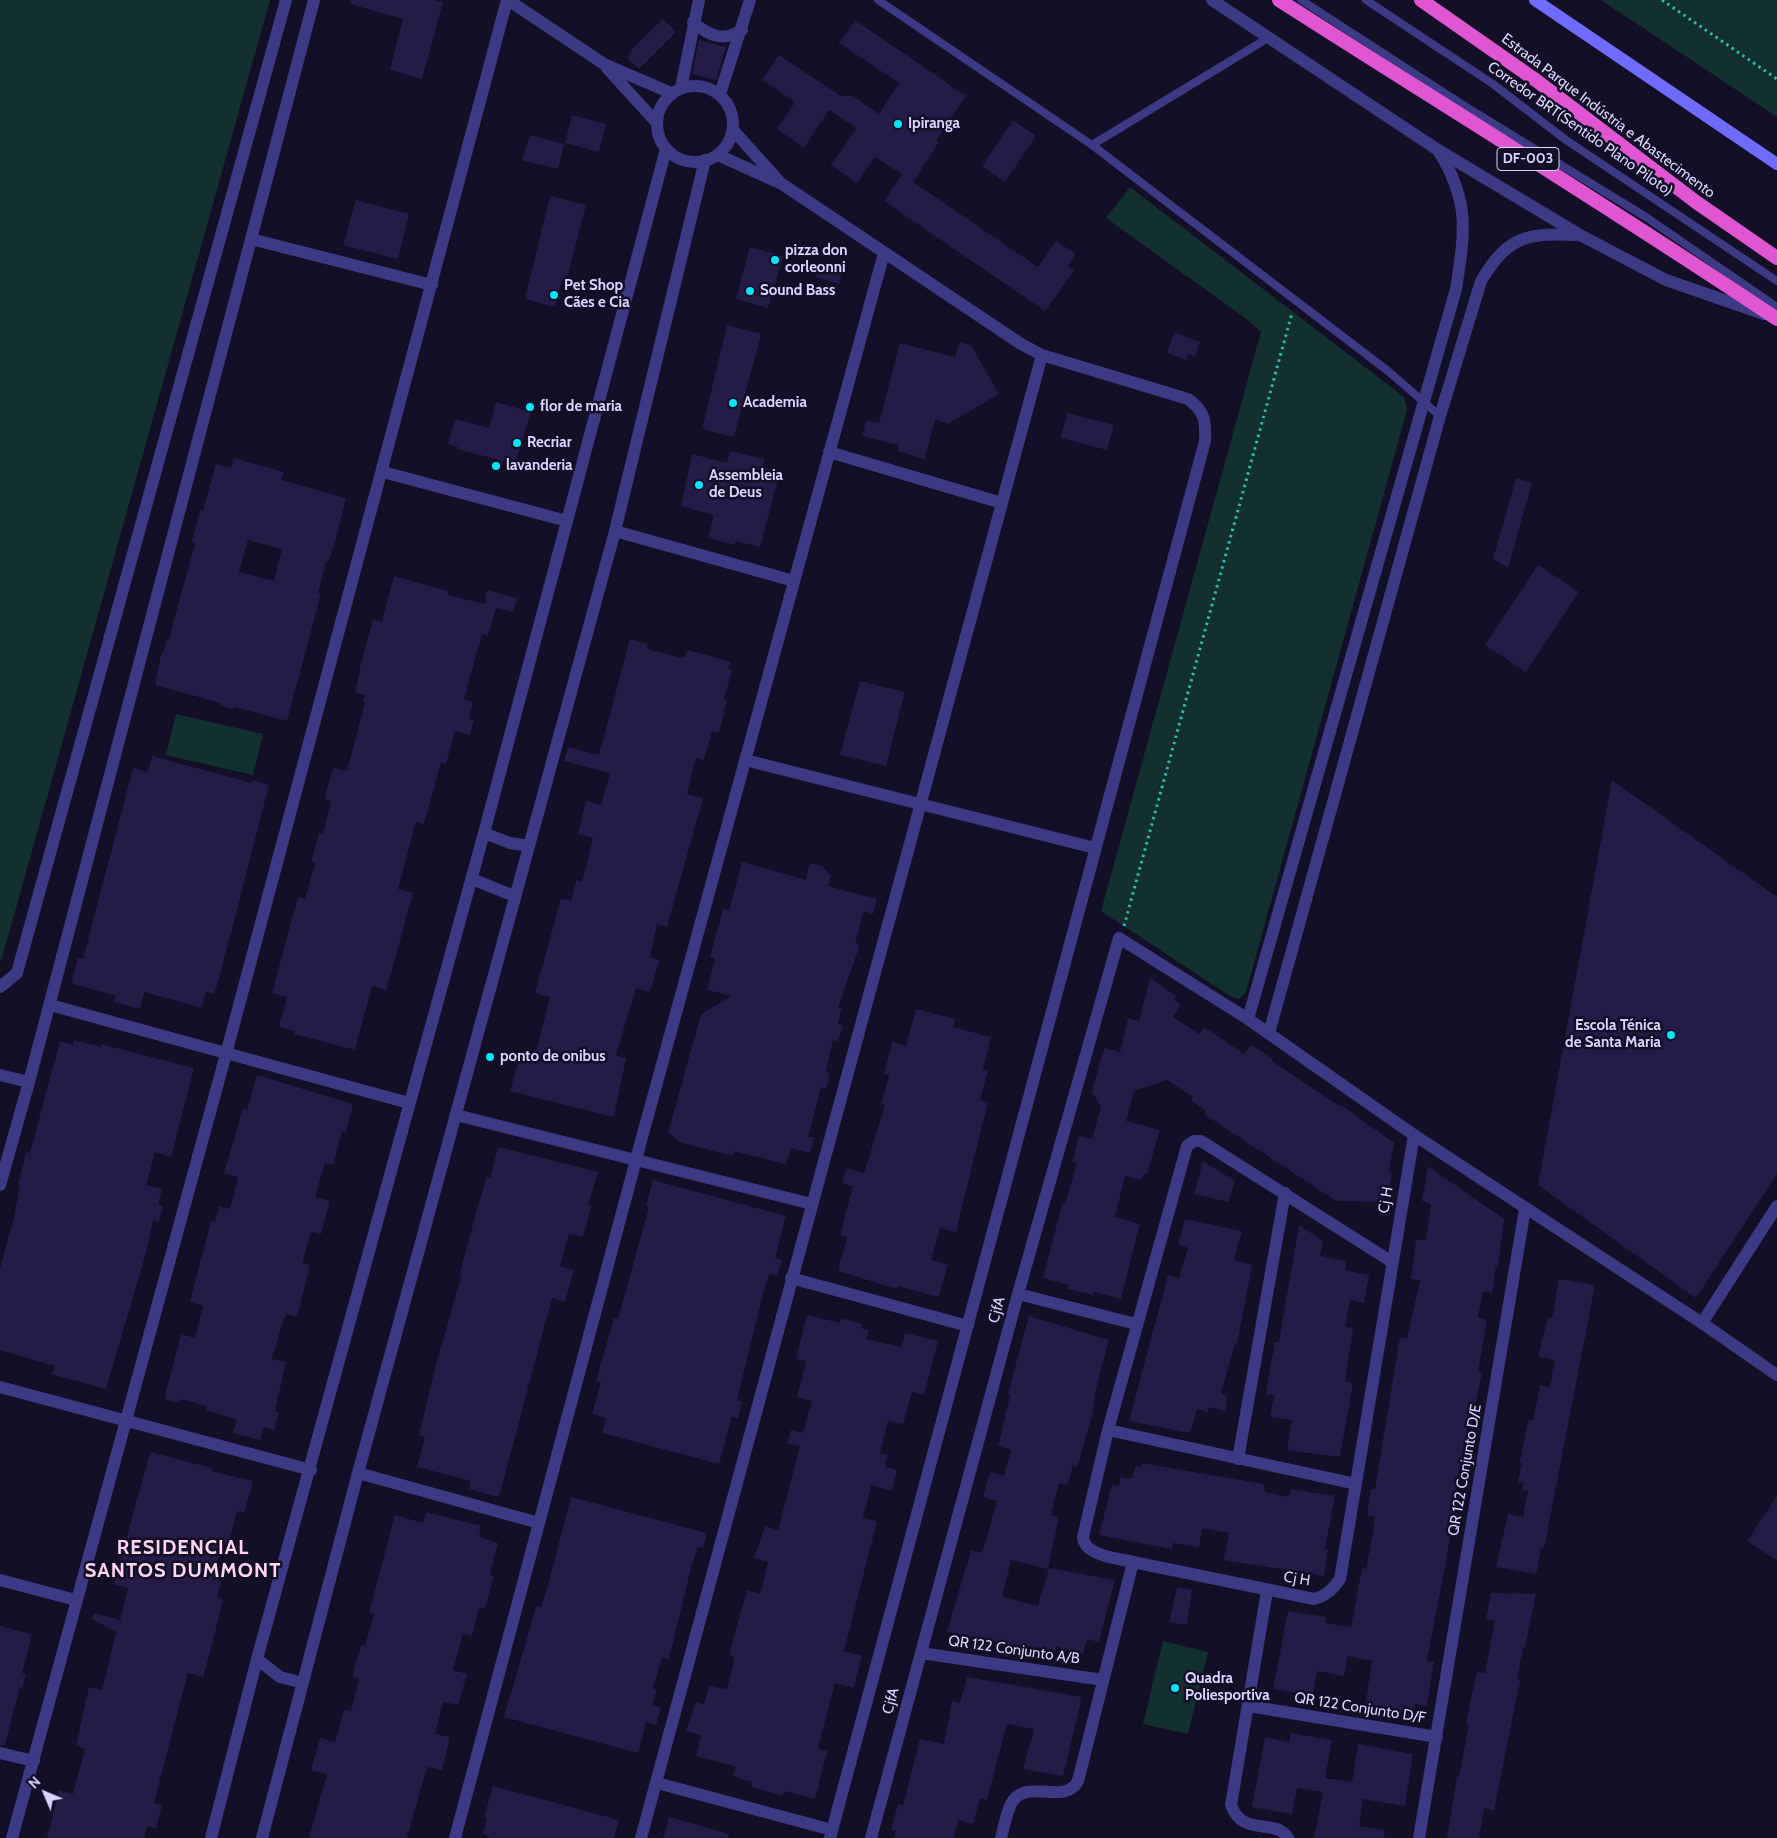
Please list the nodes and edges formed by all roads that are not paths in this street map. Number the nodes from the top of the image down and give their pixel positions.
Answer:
1 (286, 0) edge
2 (314, 0) edge
3 (508, 0) edge
4 (699, 0) edge
5 (750, 0) edge
6 (878, 0) edge
7 (1212, 0) edge
8 (1279, 0) edge
9 (1301, 0) edge
10 (1366, 0) edge
11 (1421, 0) edge
12 (1535, 0) edge
13 (693, 22) junction
14 (742, 30) junction
15 (1268, 38) junction
16 (604, 64) junction
17 (676, 90) junction
18 (720, 94) junction
19 (657, 123) junction
20 (733, 130) junction
21 (1092, 145) junction
22 (666, 149) junction
23 (1438, 150) junction
24 (718, 154) junction
25 (705, 160) junction
26 (1777, 164) edge
27 (782, 184) junction
28 (1580, 235) junction
29 (250, 239) junction
30 (884, 253) junction
31 (1777, 258) edge
32 (1777, 281) edge
33 (432, 285) junction
34 (1776, 315) edge
35 (1042, 355) junction
36 (1424, 401) junction
37 (1440, 416) junction
38 (830, 452) junction
39 (383, 472) junction
40 (1002, 503) junction
41 (567, 521) junction
42 (615, 531) junction
43 (794, 581) junction
44 (745, 760) junction
45 (921, 803) junction
46 (484, 833) junction
47 (529, 846) junction
48 (1096, 848) junction
49 (472, 879) junction
50 (514, 896) junction
51 (0, 987) edge
52 (50, 1005) junction
53 (1248, 1019) junction
54 (1269, 1033) junction
55 (226, 1054) junction
56 (0, 1075) edge
57 (29, 1082) junction
58 (409, 1103) junction
59 (456, 1115) junction
60 (1414, 1135) junction
61 (637, 1161) junction
62 (0, 1185) edge
63 (1285, 1193) junction
64 (812, 1204) junction
65 (1777, 1206) edge
66 (1525, 1209) junction
67 (1392, 1262) junction
68 (791, 1278) junction
69 (1018, 1294) junction
70 (1702, 1323) junction
71 (1136, 1324) junction
72 (968, 1326) junction
73 (1777, 1375) edge
74 (0, 1387) edge
75 (126, 1419) junction
76 (1108, 1430) junction
77 (1238, 1459) junction
78 (310, 1470) junction
79 (358, 1473) junction
80 (1356, 1484) junction
81 (538, 1523) junction
82 (1133, 1562) junction
83 (0, 1580) edge
84 (1267, 1590) junction
85 (76, 1600) junction
86 (921, 1653) junction
87 (257, 1659) junction
88 (1103, 1680) junction
89 (303, 1683) junction
90 (1248, 1706) junction
91 (1436, 1737) junction
92 (0, 1753) edge
93 (34, 1761) junction
94 (657, 1784) junction
95 (831, 1834) edge
96 (12, 1838) edge
97 (212, 1838) edge
98 (262, 1838) edge
99 (456, 1838) edge
100 (641, 1838) edge
101 (871, 1838) edge
102 (1002, 1838) edge
103 (1288, 1838) edge
104 (1419, 1838) edge

1 - 51 street
2 - 29 street
3 - 16 street
3 - 33 street
4 - 13 street
5 - 14 street
6 - 21 lane
7 - 15 street
8 - 34 highway, DF-003
9 - 34 lane
10 - 32 lane, Corredor BRT(Sentido Plano Piloto)
11 - 31 highway, Estrada Parque Indústria e Abastecimento
12 - 26 main road
13 - 14 street
13 - 17 street
14 - 18 street
15 - 21 lane
15 - 23 street
16 - 17 street
16 - 19 street
17 - 18 street
17 - 19 street
18 - 20 street
19 - 22 street
20 - 24 street
20 - 27 street
21 - 36 lane
22 - 25 street
22 - 41 street
23 - 28 street
23 - 36 street
24 - 25 street
24 - 27 street
25 - 42 street
27 - 30 street
28 - 34 street
28 - 37 street
29 - 33 street
29 - 52 street
30 - 35 street
30 - 38 street
33 - 39 street
35 - 40 street
35 - 48 street
36 - 37 lane
36 - 53 street
37 - 54 street
38 - 40 street
38 - 43 street
39 - 41 street
39 - 55 street
40 - 45 street
41 - 46 street
42 - 43 street
42 - 47 street
43 - 44 street
44 - 45 street
44 - 61 street
45 - 48 street
45 - 64 street
46 - 47 street
46 - 49 street
47 - 50 street
48 - 72 street
49 - 50 street
49 - 58 street
50 - 59 street
52 - 55 street
52 - 57 street
53 - 54 street
53 - 69 street, CjfA
54 - 60 street
55 - 58 street
55 - 75 street
56 - 57 street
57 - 62 street
58 - 78 street
59 - 61 street
59 - 79 street
60 - 66 street
60 - 67 street, Cj H
61 - 64 street
61 - 81 street
63 - 67 street
63 - 71 street
63 - 77 street
64 - 68 street
65 - 70 street
66 - 70 street
66 - 91 street, QR 122 Conjunto D/E
67 - 80 street, Cj H
68 - 72 street
68 - 94 street
69 - 71 street
69 - 86 street, CjfA
70 - 73 street
71 - 76 street
72 - 95 street
74 - 75 street
75 - 78 street
75 - 85 street
76 - 77 street
76 - 82 street, Cj H
77 - 80 street
78 - 87 street
79 - 81 street
79 - 89 street
80 - 84 street, Cj H
81 - 99 street
82 - 84 street, Cj H
82 - 88 street
83 - 85 street
84 - 90 street
85 - 93 street
86 - 88 street, QR 122 Conjunto A/B
86 - 101 street, CjfA
87 - 89 street
87 - 97 street
88 - 102 street
89 - 98 street
90 - 91 street, QR 122 Conjunto D/F
90 - 103 street
91 - 104 street, QR 122 Conjunto D/E
92 - 93 street
93 - 96 street
94 - 95 street
94 - 100 street

